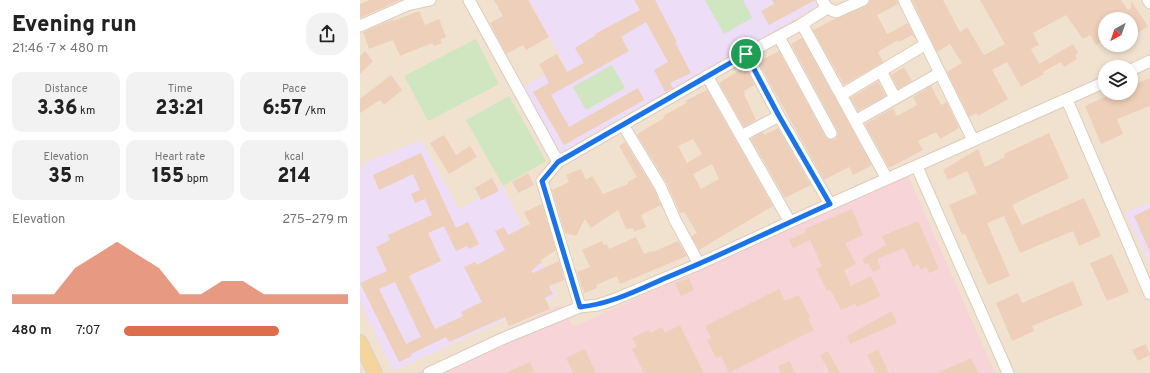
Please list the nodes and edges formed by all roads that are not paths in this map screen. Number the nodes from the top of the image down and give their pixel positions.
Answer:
1 (430, 0) edge
2 (470, 0) edge
3 (863, 0) edge
4 (904, 0) edge
5 (1148, 0) edge
6 (406, 3) edge
7 (1150, 3) edge
8 (824, 4) edge
9 (802, 24) junction
10 (360, 26) edge
11 (779, 36) junction
12 (926, 44) junction
13 (746, 54) junction
14 (1150, 61) edge
15 (1138, 67) edge
16 (881, 71) junction
17 (940, 73) junction
18 (707, 76) junction
19 (1098, 85) edge
20 (841, 95) junction
21 (895, 98) junction
22 (1067, 100) junction
23 (779, 116) junction
24 (855, 121) junction
25 (623, 125) junction
26 (831, 133) dead end
27 (741, 136) junction
28 (973, 140) junction
29 (558, 162) junction
30 (917, 167) junction
31 (887, 179) junction
32 (830, 204) junction
33 (790, 222) junction
34 (699, 264) junction
35 (1150, 294) edge
36 (580, 307) junction
37 (360, 342) edge
38 (376, 373) edge
39 (429, 373) edge
40 (1008, 373) edge

1 - 6 street
2 - 29 street
3 - 8 street
4 - 12 street
5 - 7 street
6 - 10 street
8 - 9 street
9 - 11 street
9 - 20 street
11 - 13 street
11 - 26 street
12 - 16 street
12 - 17 street
13 - 18 street
13 - 23 street
14 - 15 street
16 - 20 street
16 - 21 street
17 - 21 street
17 - 28 street
18 - 25 street
18 - 27 street
19 - 22 street
20 - 24 street
21 - 24 street
22 - 28 street
22 - 35 street
23 - 27 street
23 - 32 street
24 - 31 street
25 - 29 street
25 - 34 street
27 - 33 street
28 - 30 street
29 - 36 street
30 - 31 street
30 - 40 street
31 - 32 street
32 - 33 street
33 - 34 street
34 - 36 street
36 - 39 street
37 - 38 main road

